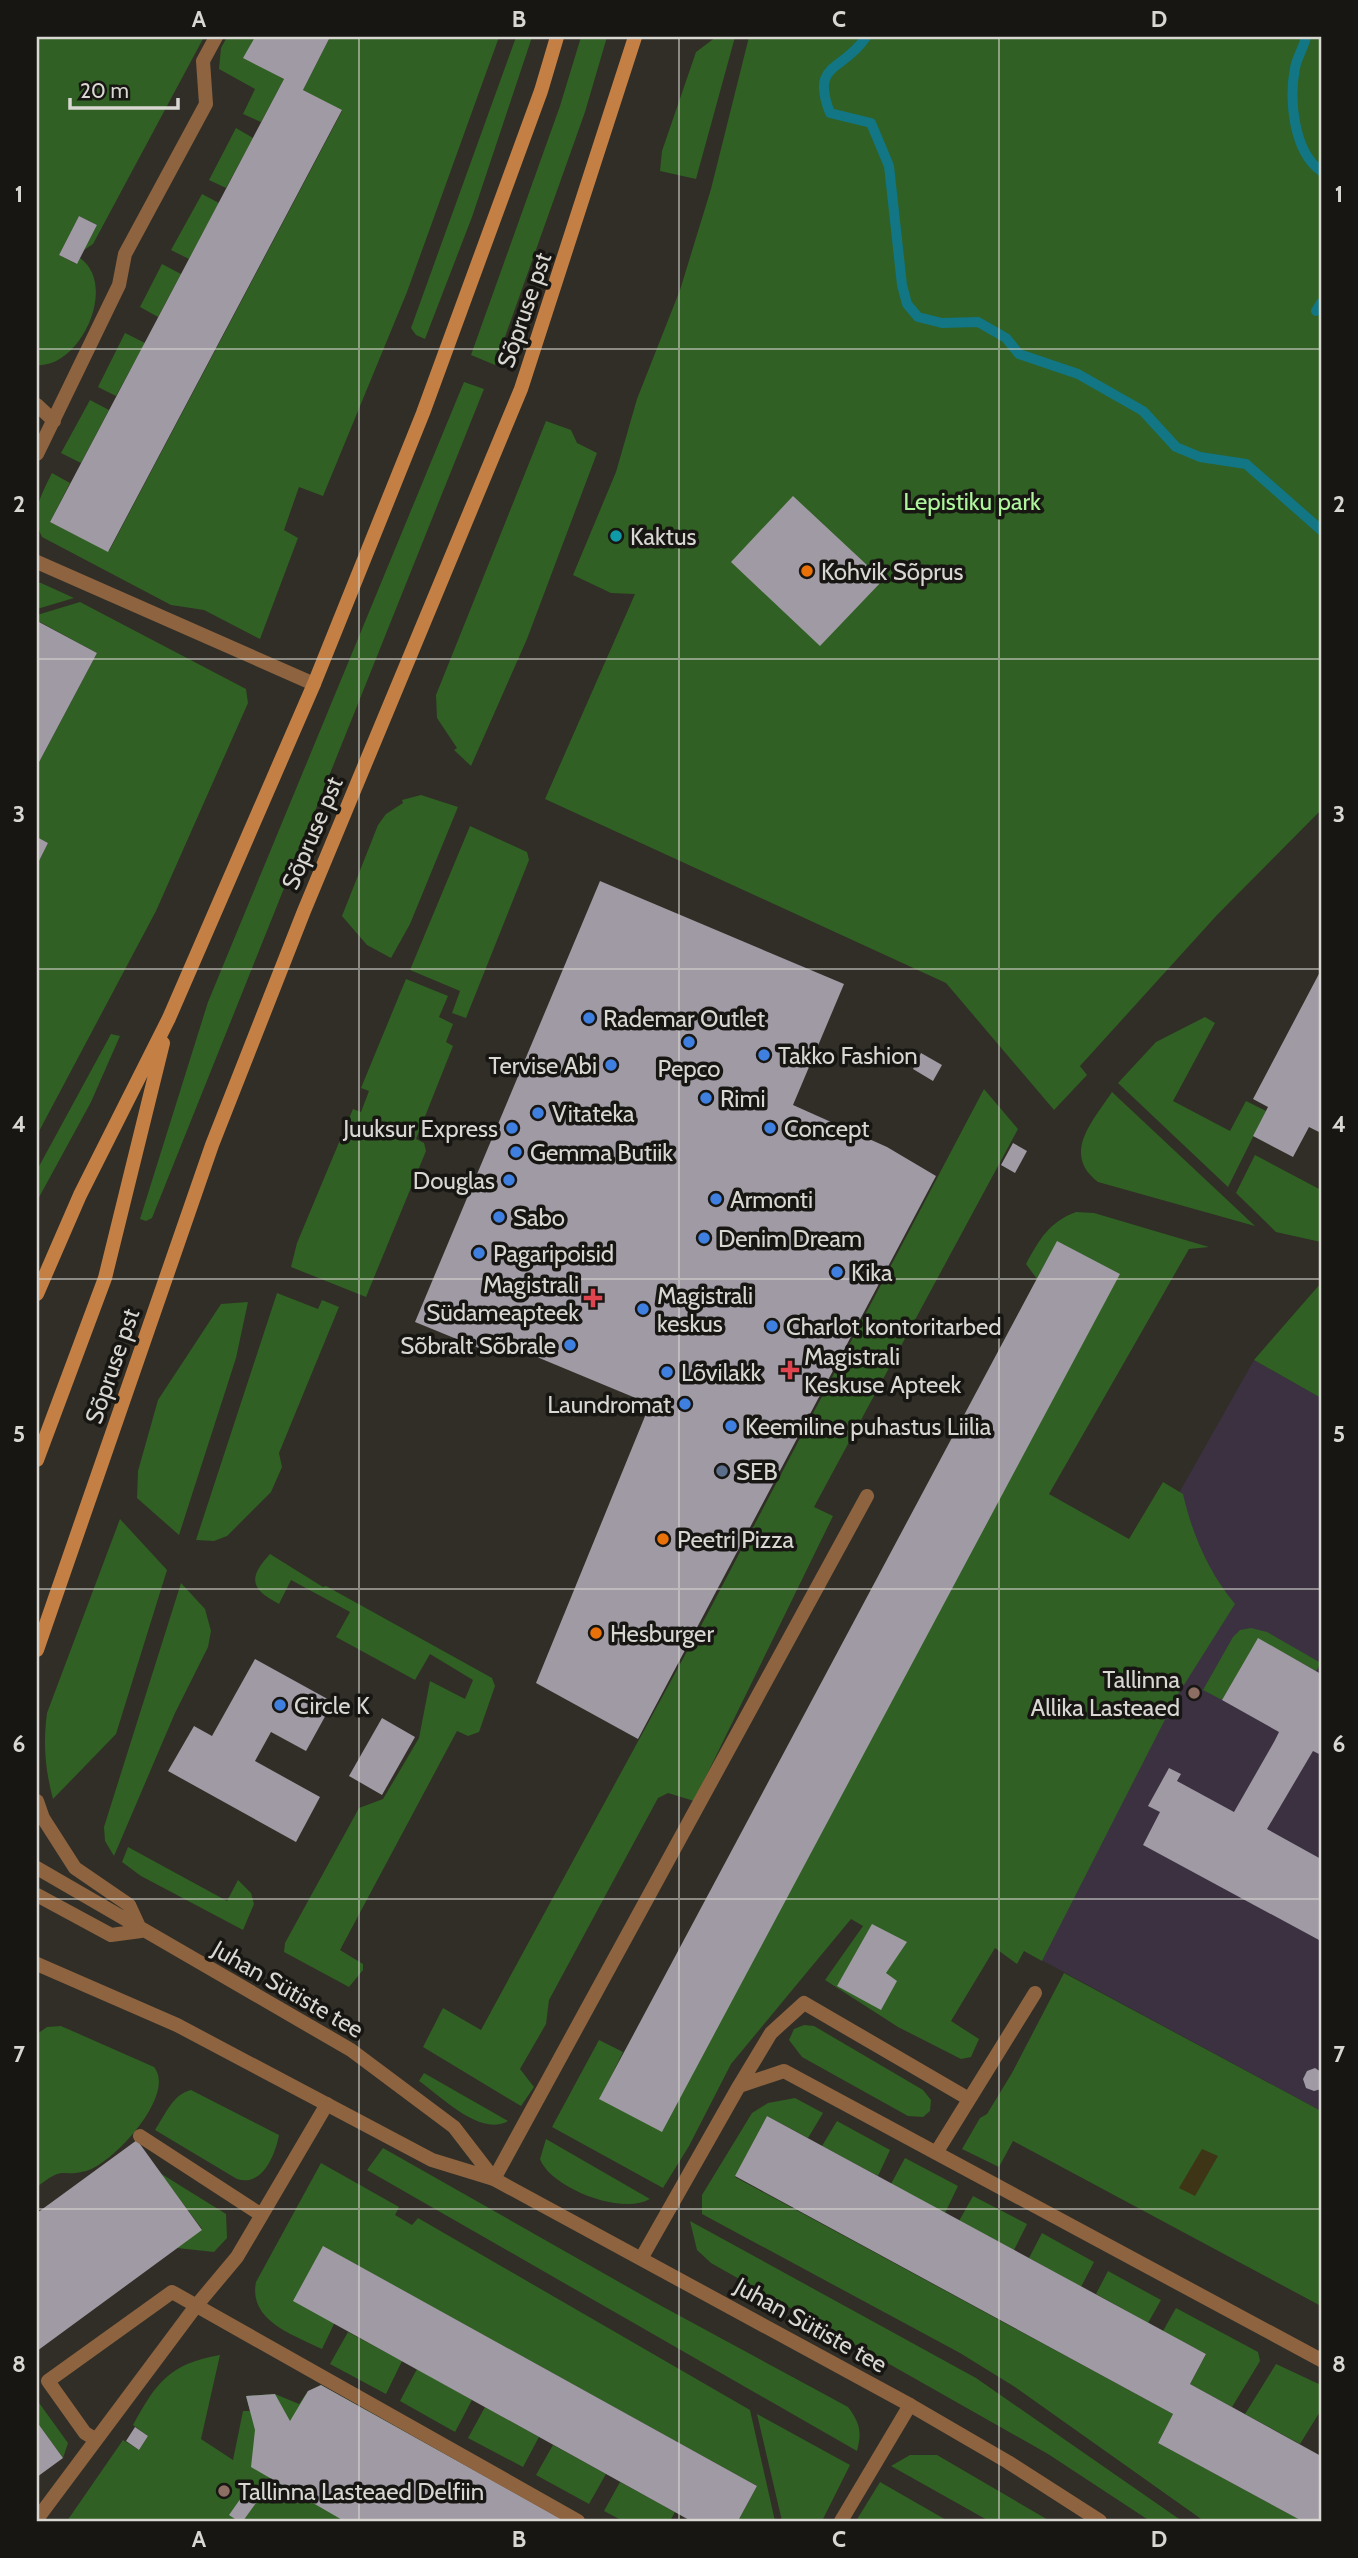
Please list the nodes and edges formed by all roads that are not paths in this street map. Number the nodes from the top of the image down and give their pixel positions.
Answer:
1 (216, 37) edge
2 (557, 37) edge
3 (635, 37) edge
4 (37, 405) edge
5 (54, 421) junction
6 (37, 454) edge
7 (37, 562) edge
8 (314, 684) junction
9 (169, 1017) junction
10 (37, 1294) edge
11 (37, 1460) edge
12 (867, 1496) dead end
13 (37, 1650) edge
14 (37, 1801) edge
15 (37, 1868) edge
16 (37, 1895) edge
17 (141, 1931) junction
18 (40, 1969) edge
19 (1035, 1993) dead end
20 (739, 2086) junction
21 (969, 2099) junction
22 (327, 2104) junction
23 (140, 2136) dead end
24 (936, 2153) junction
25 (494, 2179) junction
26 (260, 2214) junction
27 (642, 2257) junction
28 (196, 2306) junction
29 (1321, 2360) edge
30 (910, 2405) junction
31 (95, 2440) junction
32 (37, 2519) edge
33 (578, 2521) edge
34 (841, 2521) edge
35 (1100, 2521) edge

1 - 5 street
2 - 8 main road
3 - 13 main road, Sõpruse pst
4 - 5 street
5 - 6 street
7 - 8 street
8 - 9 main road
9 - 10 main road
9 - 11 main road
12 - 25 street
14 - 17 street
15 - 17 street, Juhan Sütiste tee
16 - 17 street
17 - 25 street, Juhan Sütiste tee
18 - 22 street, Juhan Sütiste tee
19 - 21 street
20 - 21 street
20 - 24 street
20 - 27 street
21 - 24 street
22 - 25 street, Juhan Sütiste tee
22 - 26 street
23 - 26 street
24 - 29 street
25 - 27 street, Juhan Sütiste tee
26 - 28 street
27 - 30 street, Juhan Sütiste tee
28 - 31 street
28 - 31 street
28 - 33 street
30 - 34 street
30 - 35 street, Juhan Sütiste tee
31 - 32 street

